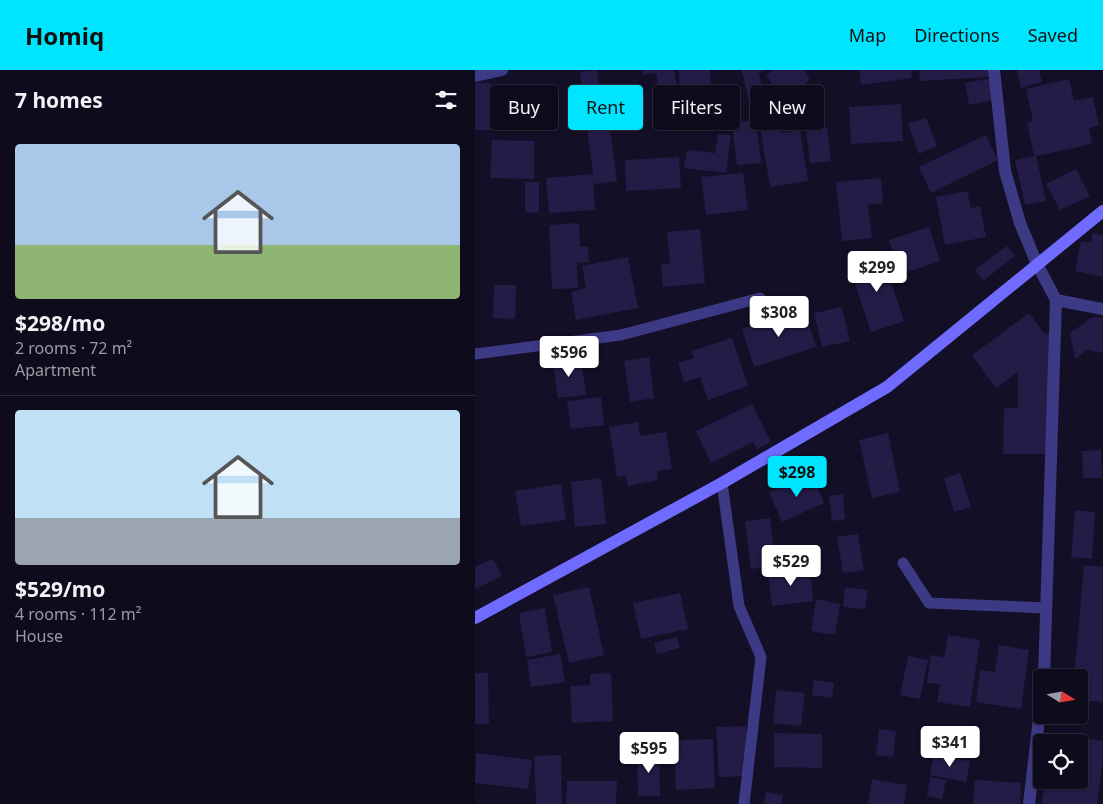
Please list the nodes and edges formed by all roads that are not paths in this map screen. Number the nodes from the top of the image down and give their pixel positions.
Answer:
1 (502, 70) edge
2 (994, 70) edge
3 (475, 76) edge
4 (1103, 211) edge
5 (1037, 264) junction
6 (760, 298) dead end
7 (1056, 300) junction
8 (1103, 309) edge
9 (475, 354) edge
10 (722, 483) junction
11 (903, 563) dead end
12 (1046, 608) junction
13 (475, 618) edge
14 (1044, 669) edge
15 (1038, 724) edge
16 (745, 804) edge
17 (1029, 804) edge

1 - 3 street
2 - 5 street
4 - 5 street
5 - 7 street
5 - 10 street
6 - 9 lane
7 - 8 street
7 - 12 street
10 - 13 street
10 - 16 lane
11 - 12 lane
12 - 14 street
15 - 17 street

